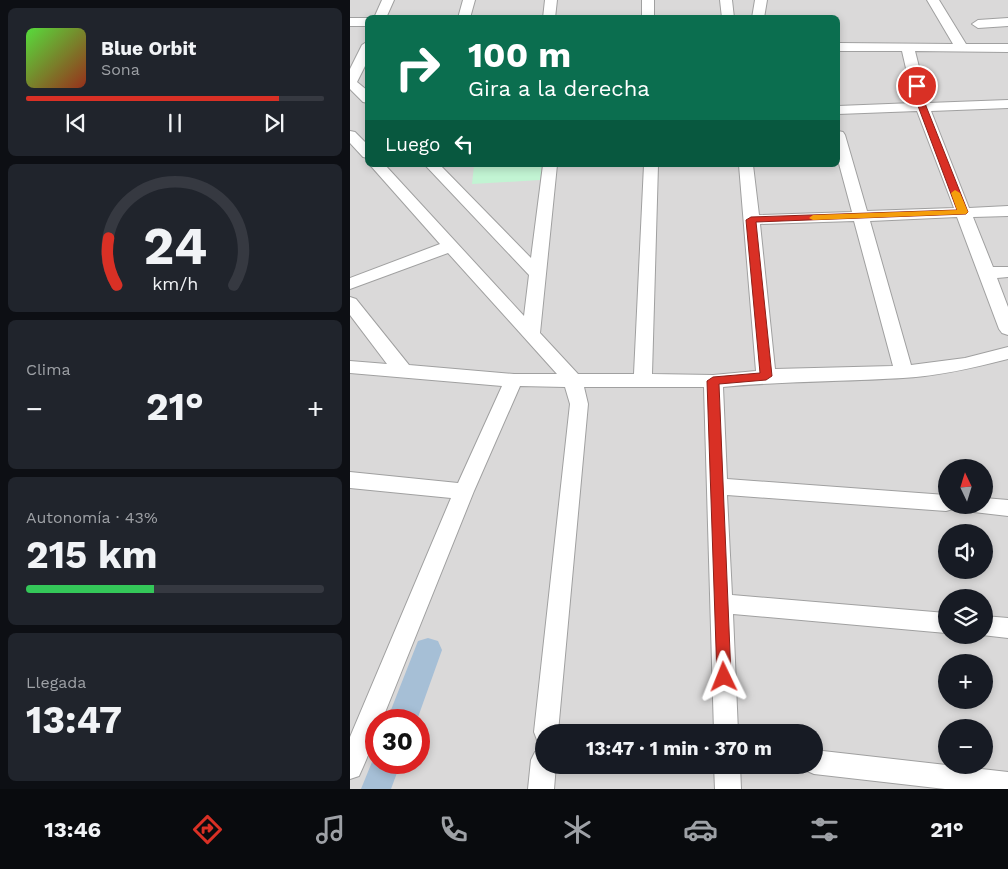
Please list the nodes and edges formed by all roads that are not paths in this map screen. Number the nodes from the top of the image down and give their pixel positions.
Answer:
1 (388, 0) edge
2 (469, 0) edge
3 (551, 0) edge
4 (648, 0) edge
5 (726, 0) edge
6 (761, 0) edge
7 (933, 0) edge
8 (381, 15) edge
9 (465, 15) edge
10 (549, 15) edge
11 (648, 15) edge
12 (728, 15) edge
13 (758, 15) edge
14 (350, 22) edge
15 (365, 22) edge
16 (1008, 22) edge
17 (978, 24) dead end
18 (840, 47) edge
19 (908, 48) junction
20 (962, 48) junction
21 (1008, 48) edge
22 (365, 52) edge
23 (351, 82) edge
24 (365, 82) edge
25 (365, 96) edge
26 (1008, 104) edge
27 (922, 107) junction
28 (840, 110) edge
29 (365, 132) edge
30 (350, 134) edge
31 (840, 143) edge
32 (365, 151) edge
33 (379, 167) edge
34 (434, 167) edge
35 (550, 167) edge
36 (650, 167) edge
37 (746, 167) edge
38 (1008, 211) edge
39 (963, 212) junction
40 (860, 216) junction
41 (751, 220) junction
42 (451, 246) junction
43 (1008, 272) edge
44 (986, 273) junction
45 (538, 274) junction
46 (350, 284) edge
47 (350, 303) edge
48 (1008, 329) edge
49 (531, 335) junction
50 (1008, 353) edge
51 (350, 367) edge
52 (403, 371) junction
53 (904, 372) junction
54 (766, 376) junction
55 (514, 380) junction
56 (572, 380) junction
57 (642, 380) junction
58 (713, 381) junction
59 (350, 480) edge
60 (717, 486) junction
61 (464, 491) junction
62 (938, 502) edge
63 (993, 507) edge
64 (1008, 508) edge
65 (721, 603) junction
66 (938, 622) edge
67 (993, 627) edge
68 (1008, 628) edge
69 (547, 724) edge
70 (726, 724) edge
71 (358, 728) edge
72 (823, 763) edge
73 (350, 767) edge
74 (543, 774) edge
75 (727, 774) edge
76 (1008, 784) edge
77 (541, 789) edge
78 (728, 789) edge

1 - 8 street
2 - 9 street
3 - 10 street
4 - 11 street
5 - 12 street
6 - 13 street
7 - 20 street
14 - 15 street
16 - 17 street
18 - 19 street
19 - 20 street
19 - 27 street
20 - 21 street
22 - 23 street
23 - 24 street
23 - 25 street
26 - 27 street
27 - 28 street
27 - 39 street
29 - 30 street
30 - 32 street
31 - 40 street
33 - 42 street
34 - 45 street
35 - 45 street
36 - 57 street
37 - 41 street
38 - 39 street
39 - 40 street
39 - 44 street
40 - 41 street
40 - 53 street
41 - 54 street
42 - 46 street
42 - 49 street
43 - 44 street
44 - 48 street
45 - 49 street
47 - 52 street
49 - 56 street
50 - 53 street
51 - 52 street
52 - 55 street
53 - 54 street
54 - 58 street
55 - 56 street
55 - 61 street
56 - 57 street
56 - 69 street
57 - 58 street
58 - 60 street
59 - 61 street
60 - 62 street
60 - 65 street
61 - 71 street
63 - 64 street
65 - 66 street
65 - 70 street
67 - 68 street
71 - 73 street
72 - 76 street
74 - 77 street
75 - 78 street

